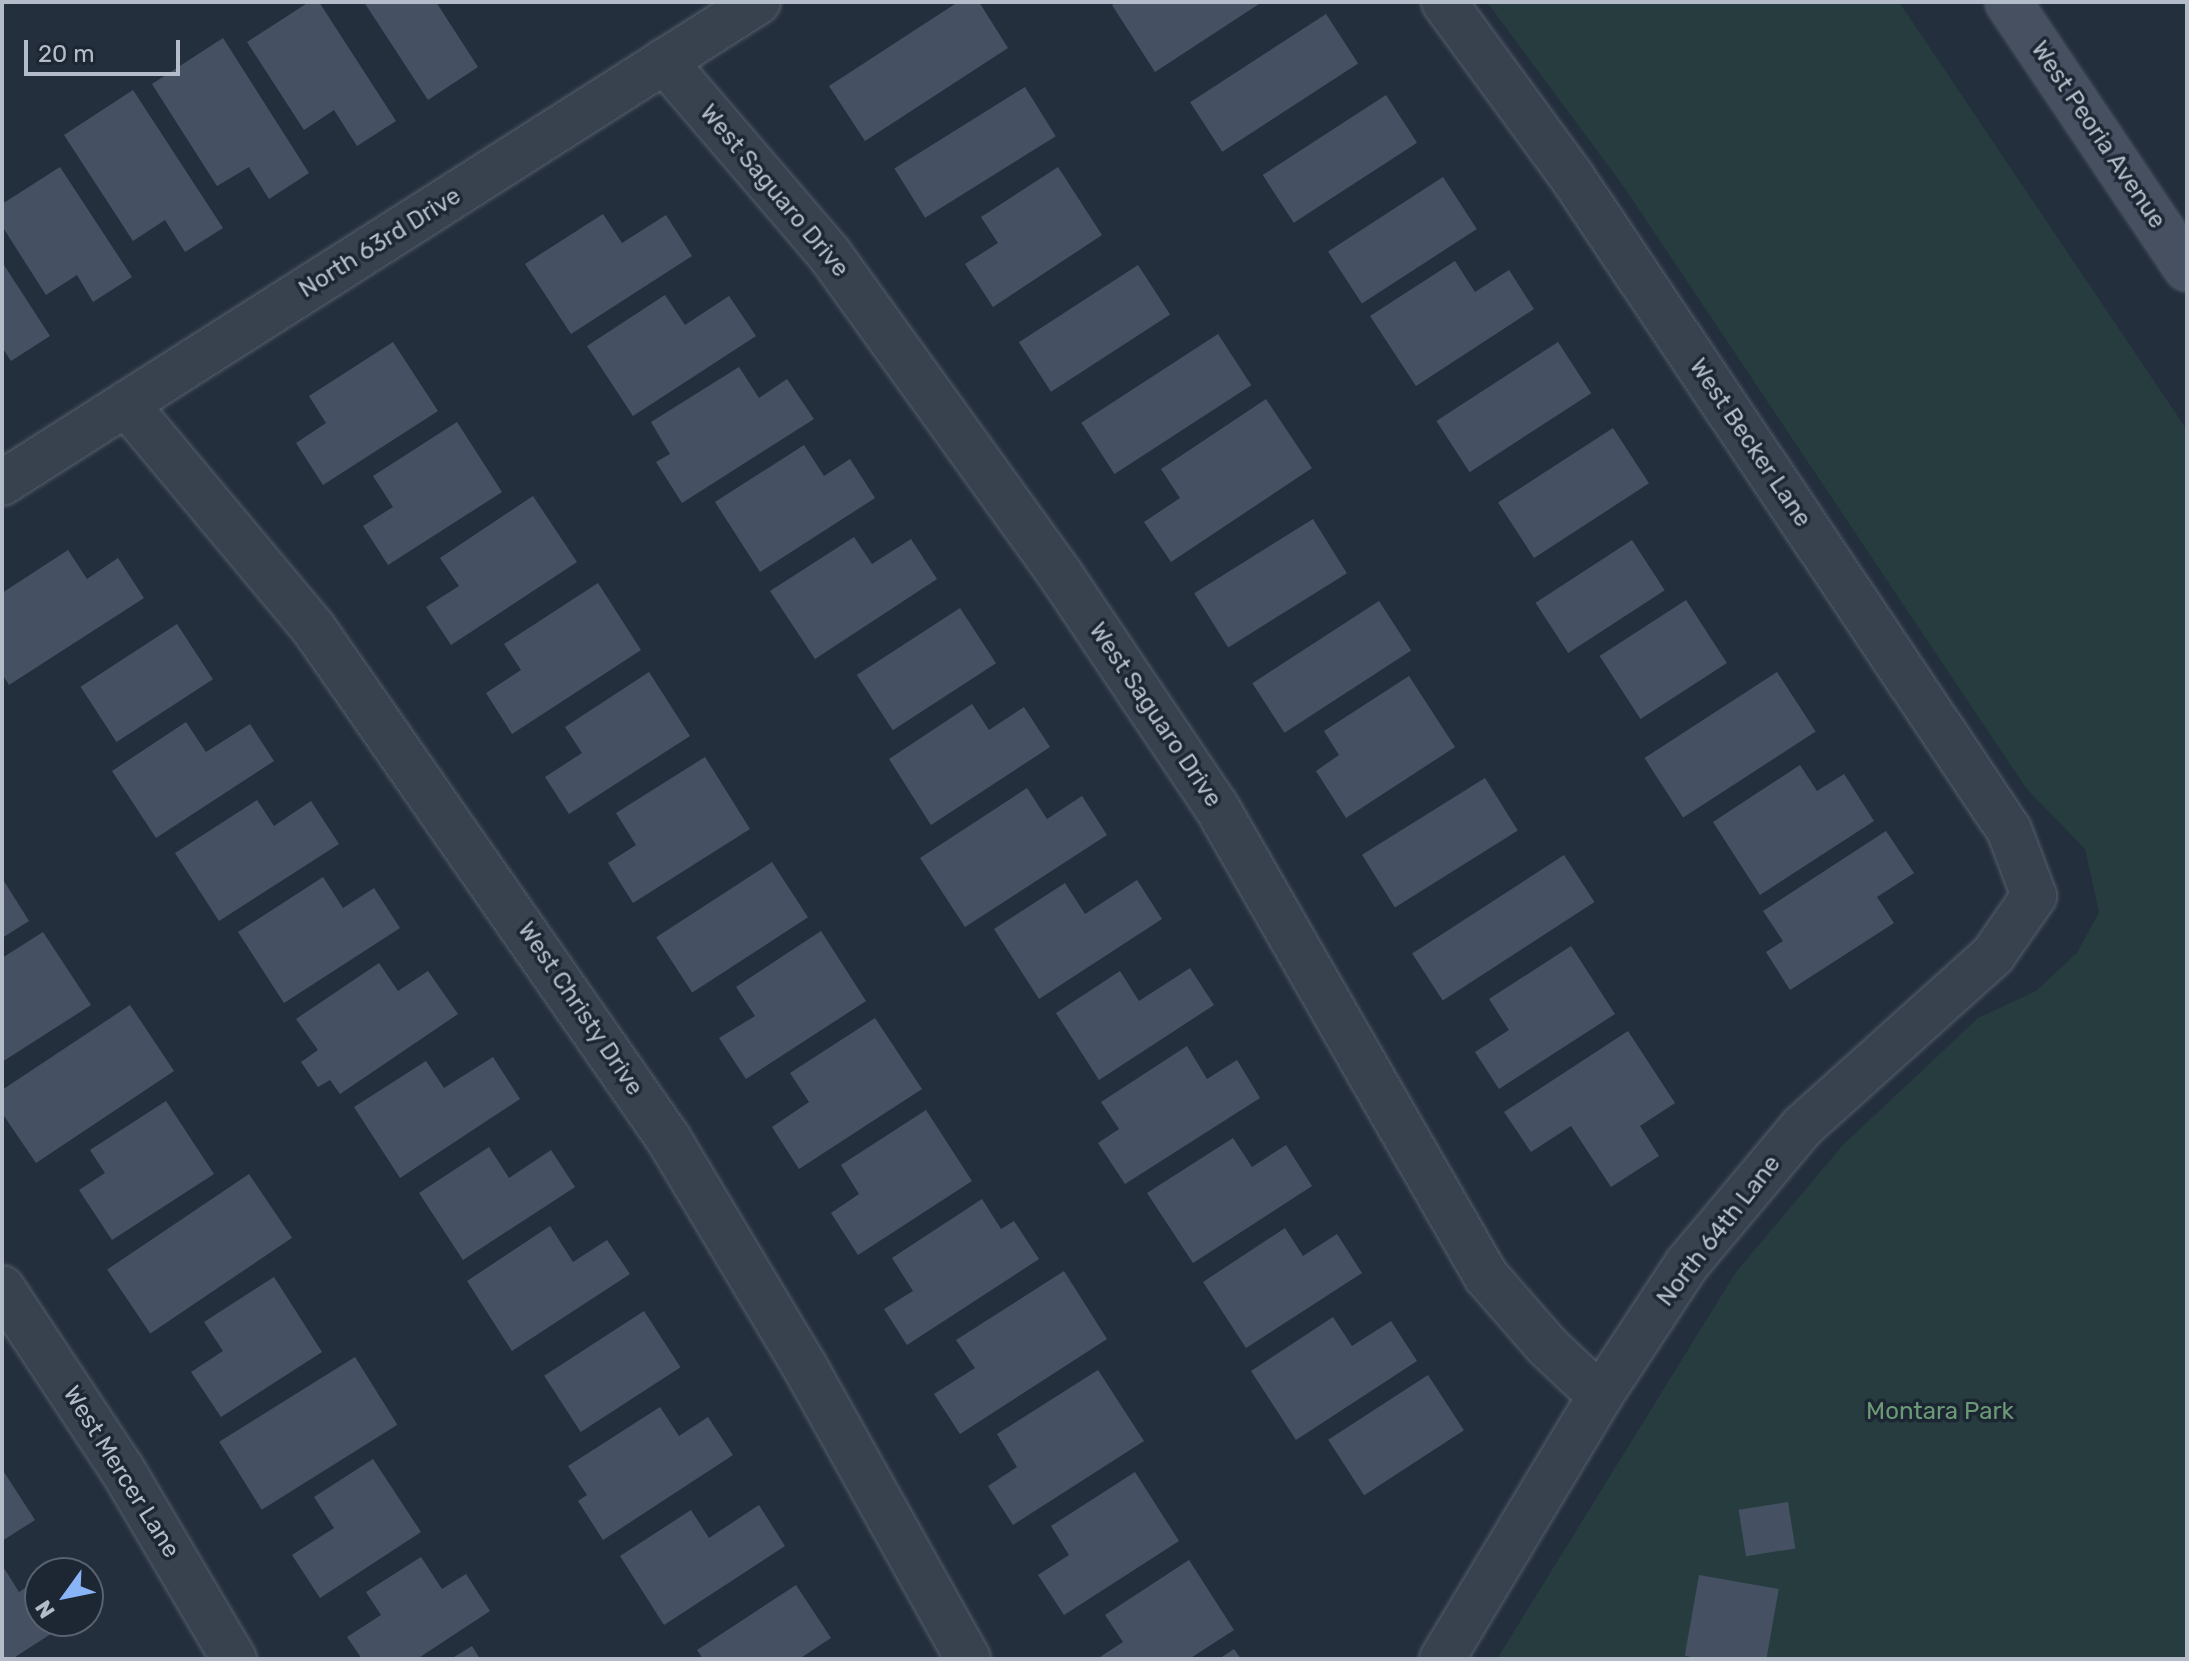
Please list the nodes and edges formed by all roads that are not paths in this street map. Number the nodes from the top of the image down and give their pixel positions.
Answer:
1 (758, 2) edge
2 (1444, 2) edge
3 (2008, 2) edge
4 (664, 61) junction
5 (2187, 268) edge
6 (126, 404) junction
7 (2, 483) edge
8 (2034, 896) joint
9 (2, 1288) edge
10 (1600, 1396) junction
11 (234, 1659) edge
12 (968, 1659) edge
13 (1442, 1659) edge

1 - 4 street, North 63rd Drive
2 - 8 street, West Becker Lane
3 - 5 main road, West Peoria Avenue
4 - 6 street, North 63rd Drive
4 - 10 street, West Saguaro Drive
6 - 7 street, North 63rd Drive
6 - 12 street, West Christy Drive
8 - 10 street, North 64th Lane
9 - 11 street, West Mercer Lane
10 - 13 street, North 64th Lane

